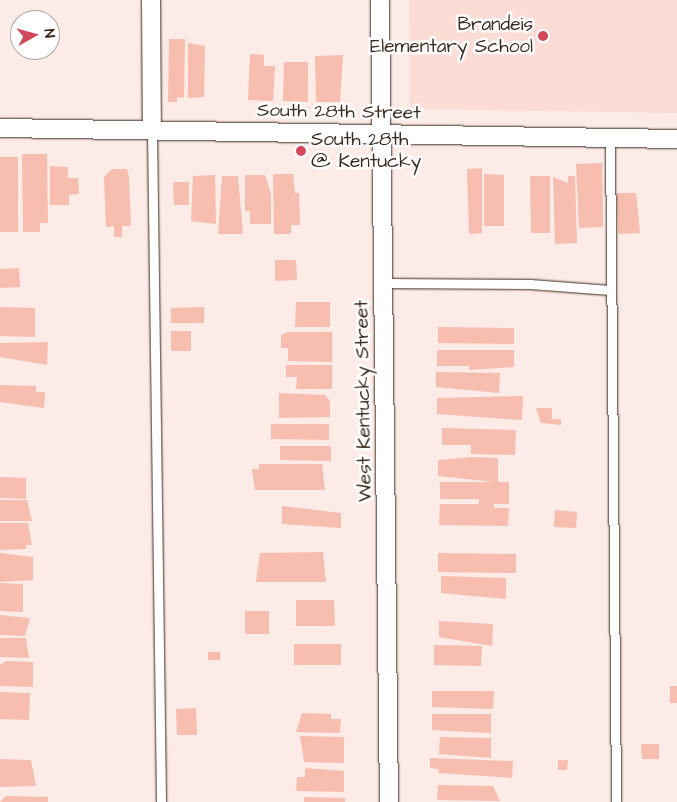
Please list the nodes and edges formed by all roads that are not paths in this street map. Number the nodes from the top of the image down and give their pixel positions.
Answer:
1 (151, 0) edge
2 (380, 0) edge
3 (0, 128) edge
4 (152, 130) junction
5 (381, 134) junction
6 (610, 138) junction
7 (677, 138) edge
8 (384, 283) junction
9 (610, 290) junction
10 (161, 802) edge
11 (389, 802) edge
12 (616, 802) edge

1 - 4 street
2 - 5 street, West Kentucky Street
3 - 4 street, South 28th Street
4 - 5 street, South 28th Street
4 - 10 lane
5 - 6 street, South 28th Street
5 - 8 street, West Kentucky Street
6 - 7 street, South 28th Street
6 - 9 lane
8 - 9 lane
8 - 11 street, West Kentucky Street
9 - 12 lane

